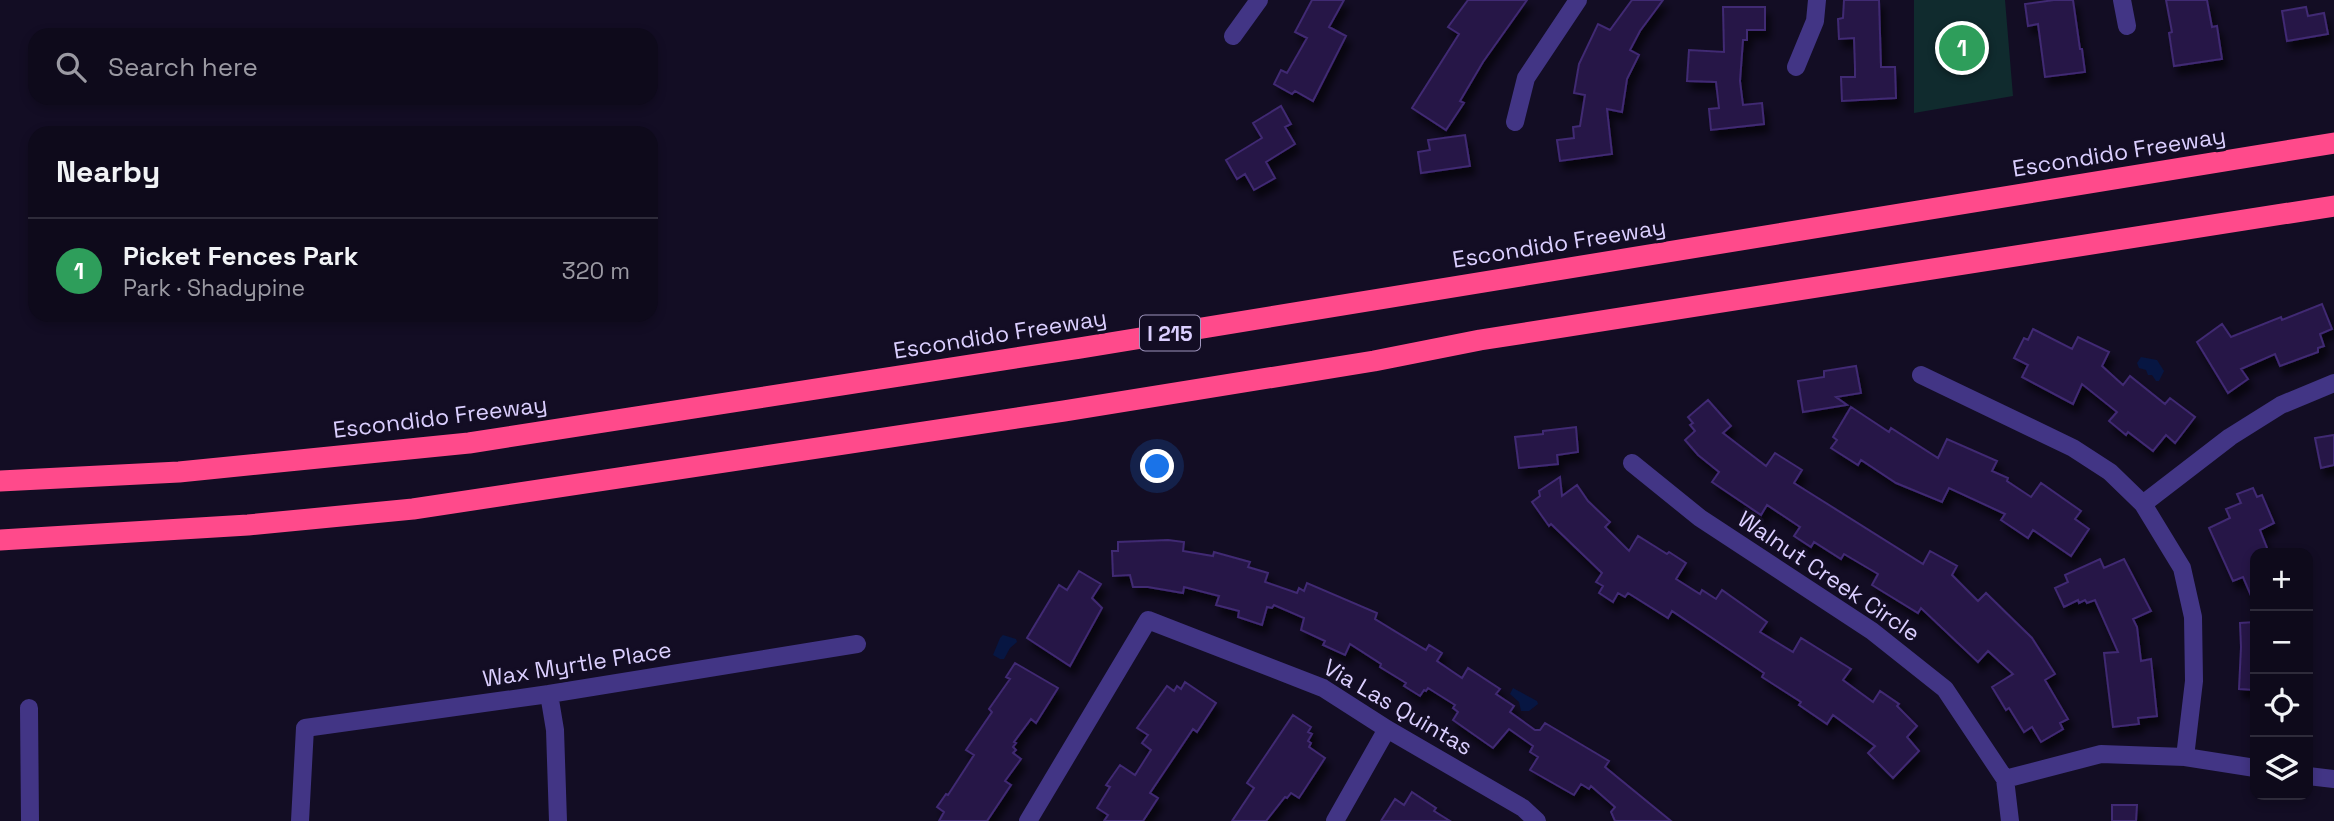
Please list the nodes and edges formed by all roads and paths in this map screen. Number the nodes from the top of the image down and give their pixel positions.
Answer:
1 (1259, 0) edge
2 (1578, 0) edge
3 (1817, 0) edge
4 (2122, 0) edge
5 (2127, 26) dead end
6 (1233, 36) dead end
7 (1796, 67) dead end
8 (1515, 122) dead end
9 (2334, 143) edge
10 (2334, 206) edge
11 (1921, 375) dead end
12 (2334, 383) edge
13 (1632, 463) dead end
14 (0, 481) edge
15 (2143, 504) junction
16 (0, 540) edge
17 (857, 644) dead end
18 (549, 694) junction
19 (29, 708) dead end
20 (1387, 729) junction
21 (2185, 757) junction
22 (2250, 767) edge
23 (2313, 777) edge
24 (2005, 779) junction
25 (2334, 779) edge
26 (30, 821) edge
27 (300, 821) edge
28 (558, 821) edge
29 (1028, 821) edge
30 (1335, 821) edge
31 (1537, 821) edge
32 (2010, 821) edge

1 - 6 street
2 - 8 street
3 - 7 street
4 - 5 street
9 - 14 highway, Escondido Freeway / I 215
10 - 16 highway
11 - 15 street
12 - 15 street
13 - 24 street, Walnut Creek Circle
15 - 21 street
17 - 18 street, Wax Myrtle Place
18 - 27 street, Wax Myrtle Place
18 - 28 street
19 - 26 street
20 - 29 street, Via Las Quintas
20 - 30 street
20 - 31 street, Via Las Quintas
21 - 22 street
21 - 24 street
23 - 25 street
24 - 32 street, Walnut Creek Circle

